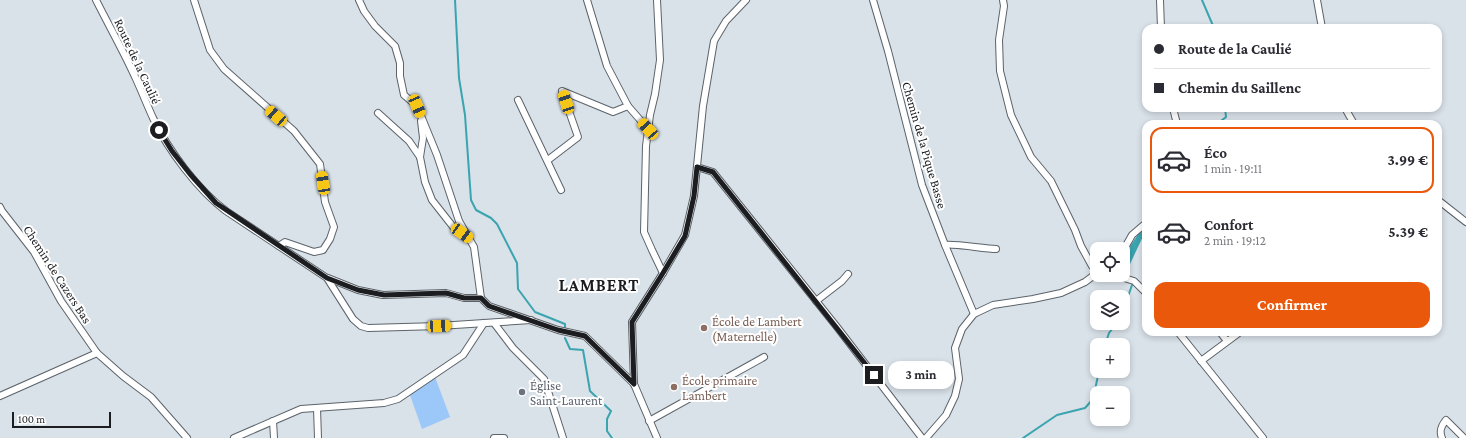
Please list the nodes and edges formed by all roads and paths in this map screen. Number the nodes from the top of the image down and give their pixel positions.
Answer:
1 (96, 0) edge
2 (194, 0) edge
3 (359, 0) edge
4 (587, 0) edge
5 (658, 0) edge
6 (746, 0) edge
7 (873, 0) edge
8 (1002, 0) edge
9 (1160, 0) edge
10 (1317, 0) edge
11 (1161, 24) edge
12 (1321, 24) edge
13 (518, 100) dead end
14 (628, 106) junction
15 (378, 113) dead end
16 (420, 115) junction
17 (648, 129) junction
18 (420, 157) junction
19 (548, 160) junction
20 (697, 167) junction
21 (561, 190) dead end
22 (1442, 203) edge
23 (0, 207) edge
24 (1466, 222) edge
25 (1142, 226) edge
26 (469, 238) junction
27 (1128, 242) edge
28 (945, 245) junction
29 (279, 246) junction
30 (996, 249) dead end
31 (1090, 262) edge
32 (663, 273) junction
33 (848, 274) dead end
34 (327, 278) junction
35 (1090, 278) edge
36 (1130, 280) edge
37 (1142, 289) edge
38 (481, 298) junction
39 (816, 301) junction
40 (974, 314) junction
41 (531, 320) junction
42 (494, 322) junction
43 (484, 323) junction
44 (1181, 336) edge
45 (1223, 336) edge
46 (1234, 336) edge
47 (1227, 341) junction
48 (97, 353) junction
49 (764, 357) dead end
50 (1201, 361) junction
51 (634, 384) junction
52 (0, 396) edge
53 (317, 408) junction
54 (273, 421) junction
55 (649, 421) junction
56 (186, 438) edge
57 (234, 438) edge
58 (274, 438) edge
59 (318, 438) edge
60 (494, 438) edge
61 (504, 438) edge
62 (563, 438) edge
63 (657, 438) edge
64 (922, 438) edge
65 (926, 438) edge
66 (1263, 438) edge
67 (1442, 438) edge
68 (1464, 438) edge

1 - 29 street, Route de la Caulié
2 - 29 street
3 - 16 street
4 - 14 street
5 - 17 street
6 - 20 street
7 - 28 street, Chemin de la Pique Basse
8 - 31 street
9 - 11 street
10 - 12 street
13 - 19 street
14 - 17 street
14 - 19 street
15 - 18 street
16 - 18 street
16 - 26 street
17 - 32 street
18 - 26 street
19 - 21 street
20 - 32 street
20 - 39 street
22 - 24 street
23 - 48 street, Chemin de Cazers Bas
25 - 27 street
26 - 38 street
28 - 30 street
28 - 40 street, Chemin de la Pique Basse
29 - 34 street, Route de la Caulié
32 - 51 street
33 - 39 street
34 - 38 street
34 - 43 street, Route de la Caulié
35 - 40 street
36 - 37 street
38 - 41 street
39 - 64 street
40 - 65 street
41 - 42 street, Route de la Caulié
41 - 51 street
42 - 43 street, Route de la Caulié
42 - 62 street
43 - 53 street
44 - 50 street
45 - 47 street
46 - 47 street
47 - 50 street
48 - 52 street
48 - 56 street, Chemin de Cazers Bas
49 - 55 street
50 - 66 street
51 - 55 street
53 - 54 street
53 - 59 street
54 - 57 street
54 - 58 street
55 - 63 street
60 - 61 street
67 - 68 street

